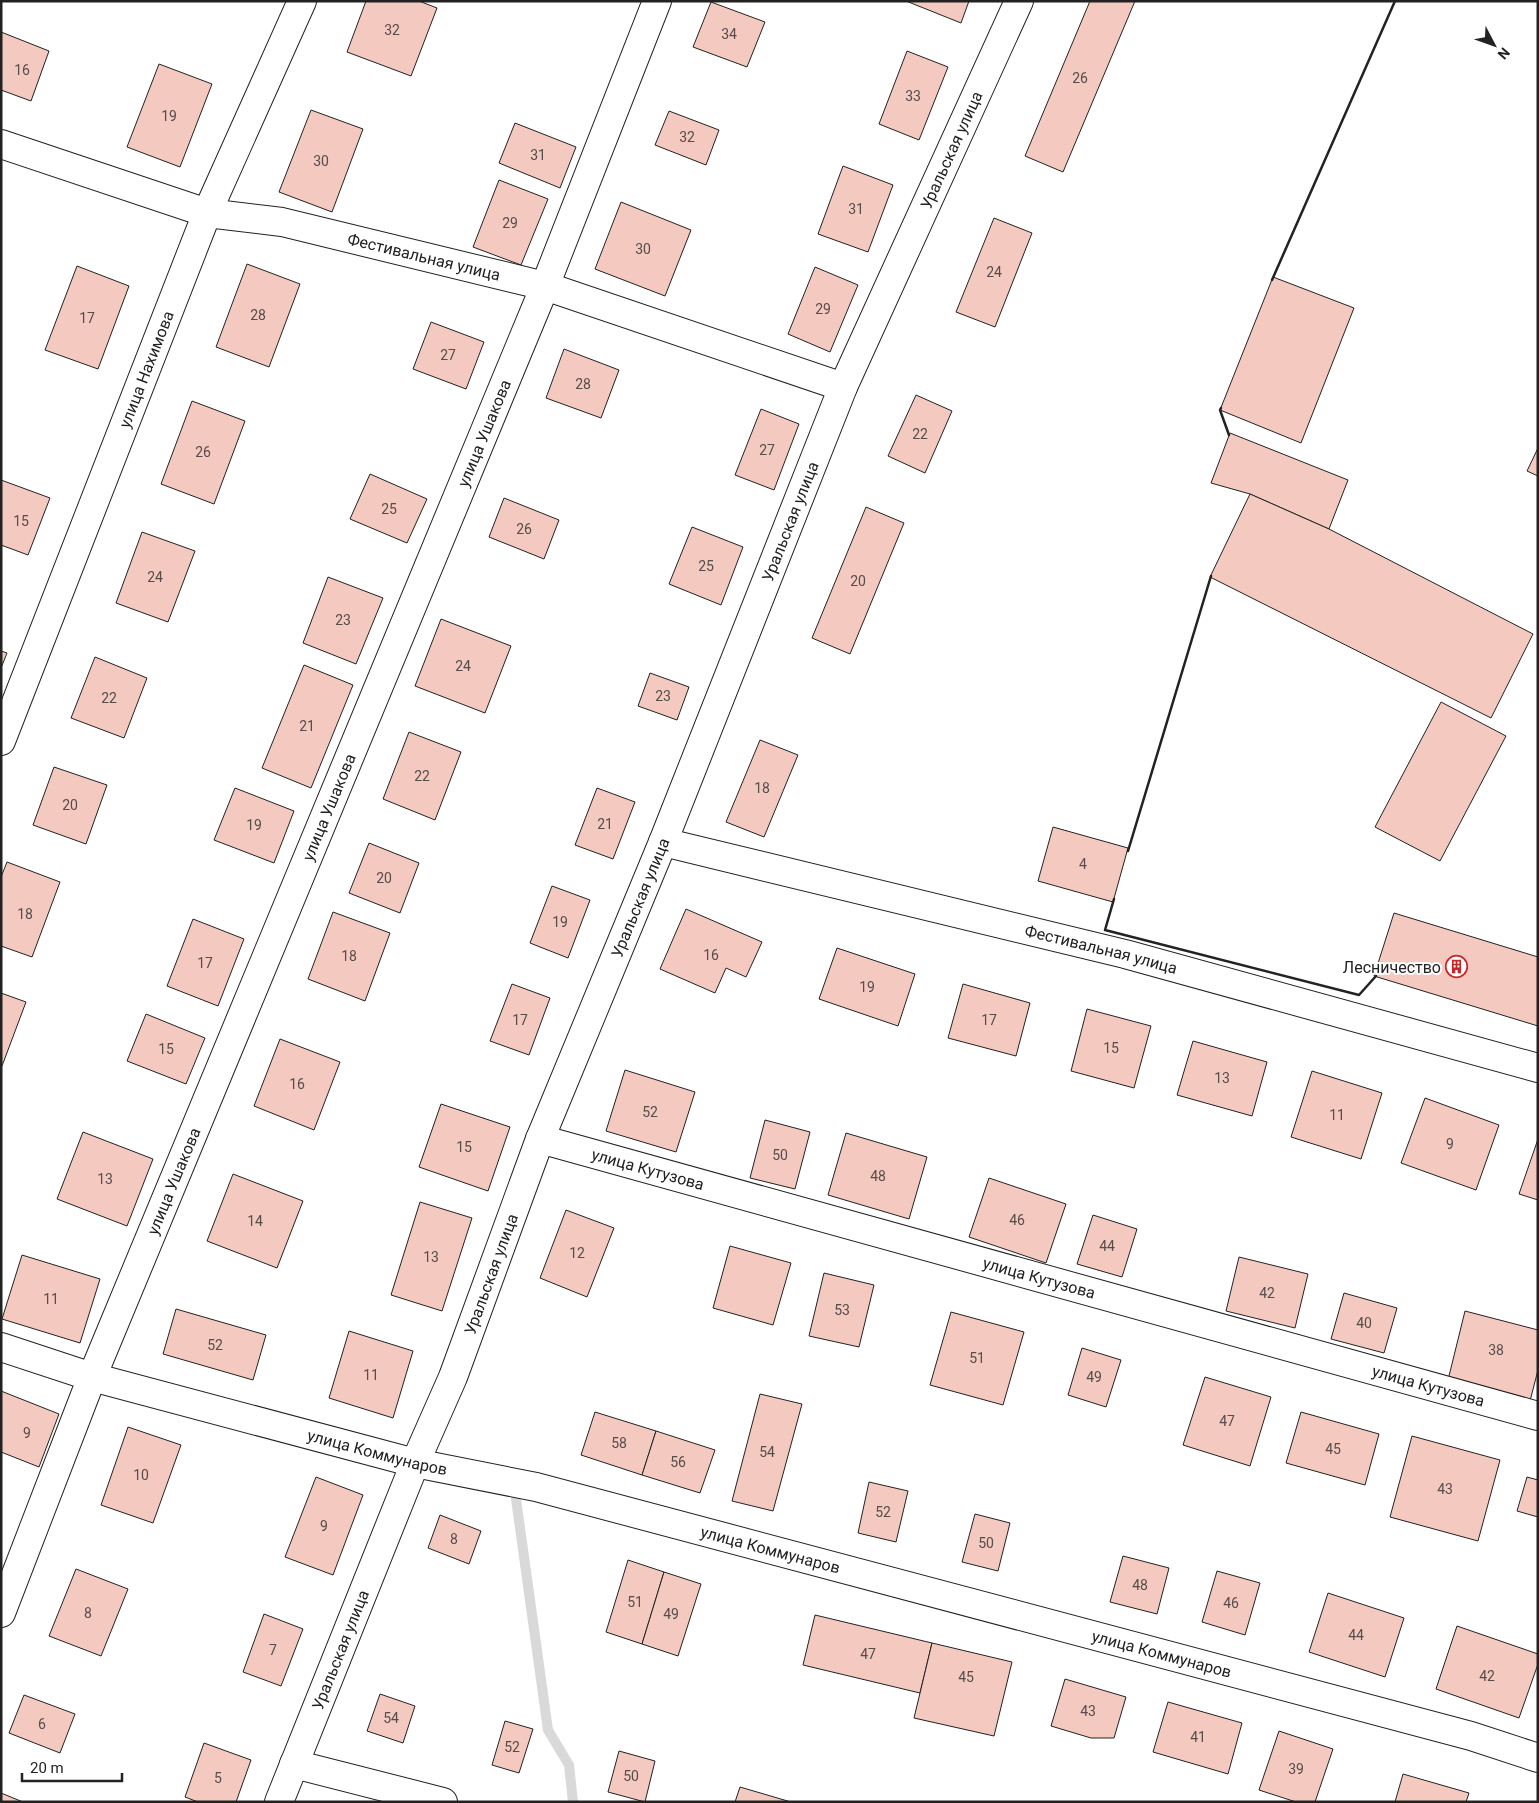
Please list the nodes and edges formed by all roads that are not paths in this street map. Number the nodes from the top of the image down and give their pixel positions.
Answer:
1 (302, 1) edge
2 (658, 1) edge
3 (1019, 1) edge
4 (1, 144) edge
5 (207, 213) junction
6 (545, 286) junction
7 (843, 387) junction
8 (1, 741) edge
9 (663, 842) junction
10 (1538, 1068) edge
11 (540, 1139) junction
12 (1, 1346) edge
13 (92, 1377) junction
14 (1538, 1416) edge
15 (415, 1463) junction
16 (1, 1613) edge
17 (1538, 1758) edge
18 (294, 1764) junction
19 (278, 1802) edge
20 (443, 1802) edge

1 - 5 street, улица Нахимова
2 - 6 street, улица Ушакова
3 - 7 street, Уральская улица
4 - 5 street, Фестивальная улица
5 - 6 street, Фестивальная улица
5 - 8 street, улица Нахимова
6 - 7 street, Фестивальная улица
6 - 13 street, улица Ушакова
7 - 9 street, Уральская улица
9 - 10 street, Фестивальная улица
9 - 11 street, Уральская улица
11 - 14 street, улица Кутузова
11 - 15 street, Уральская улица
12 - 13 street, улица Коммунаров
13 - 15 street, улица Коммунаров
13 - 16 street, улица Ушакова
15 - 17 street, улица Коммунаров
15 - 18 street, Уральская улица
18 - 19 street, Уральская улица
18 - 20 street

